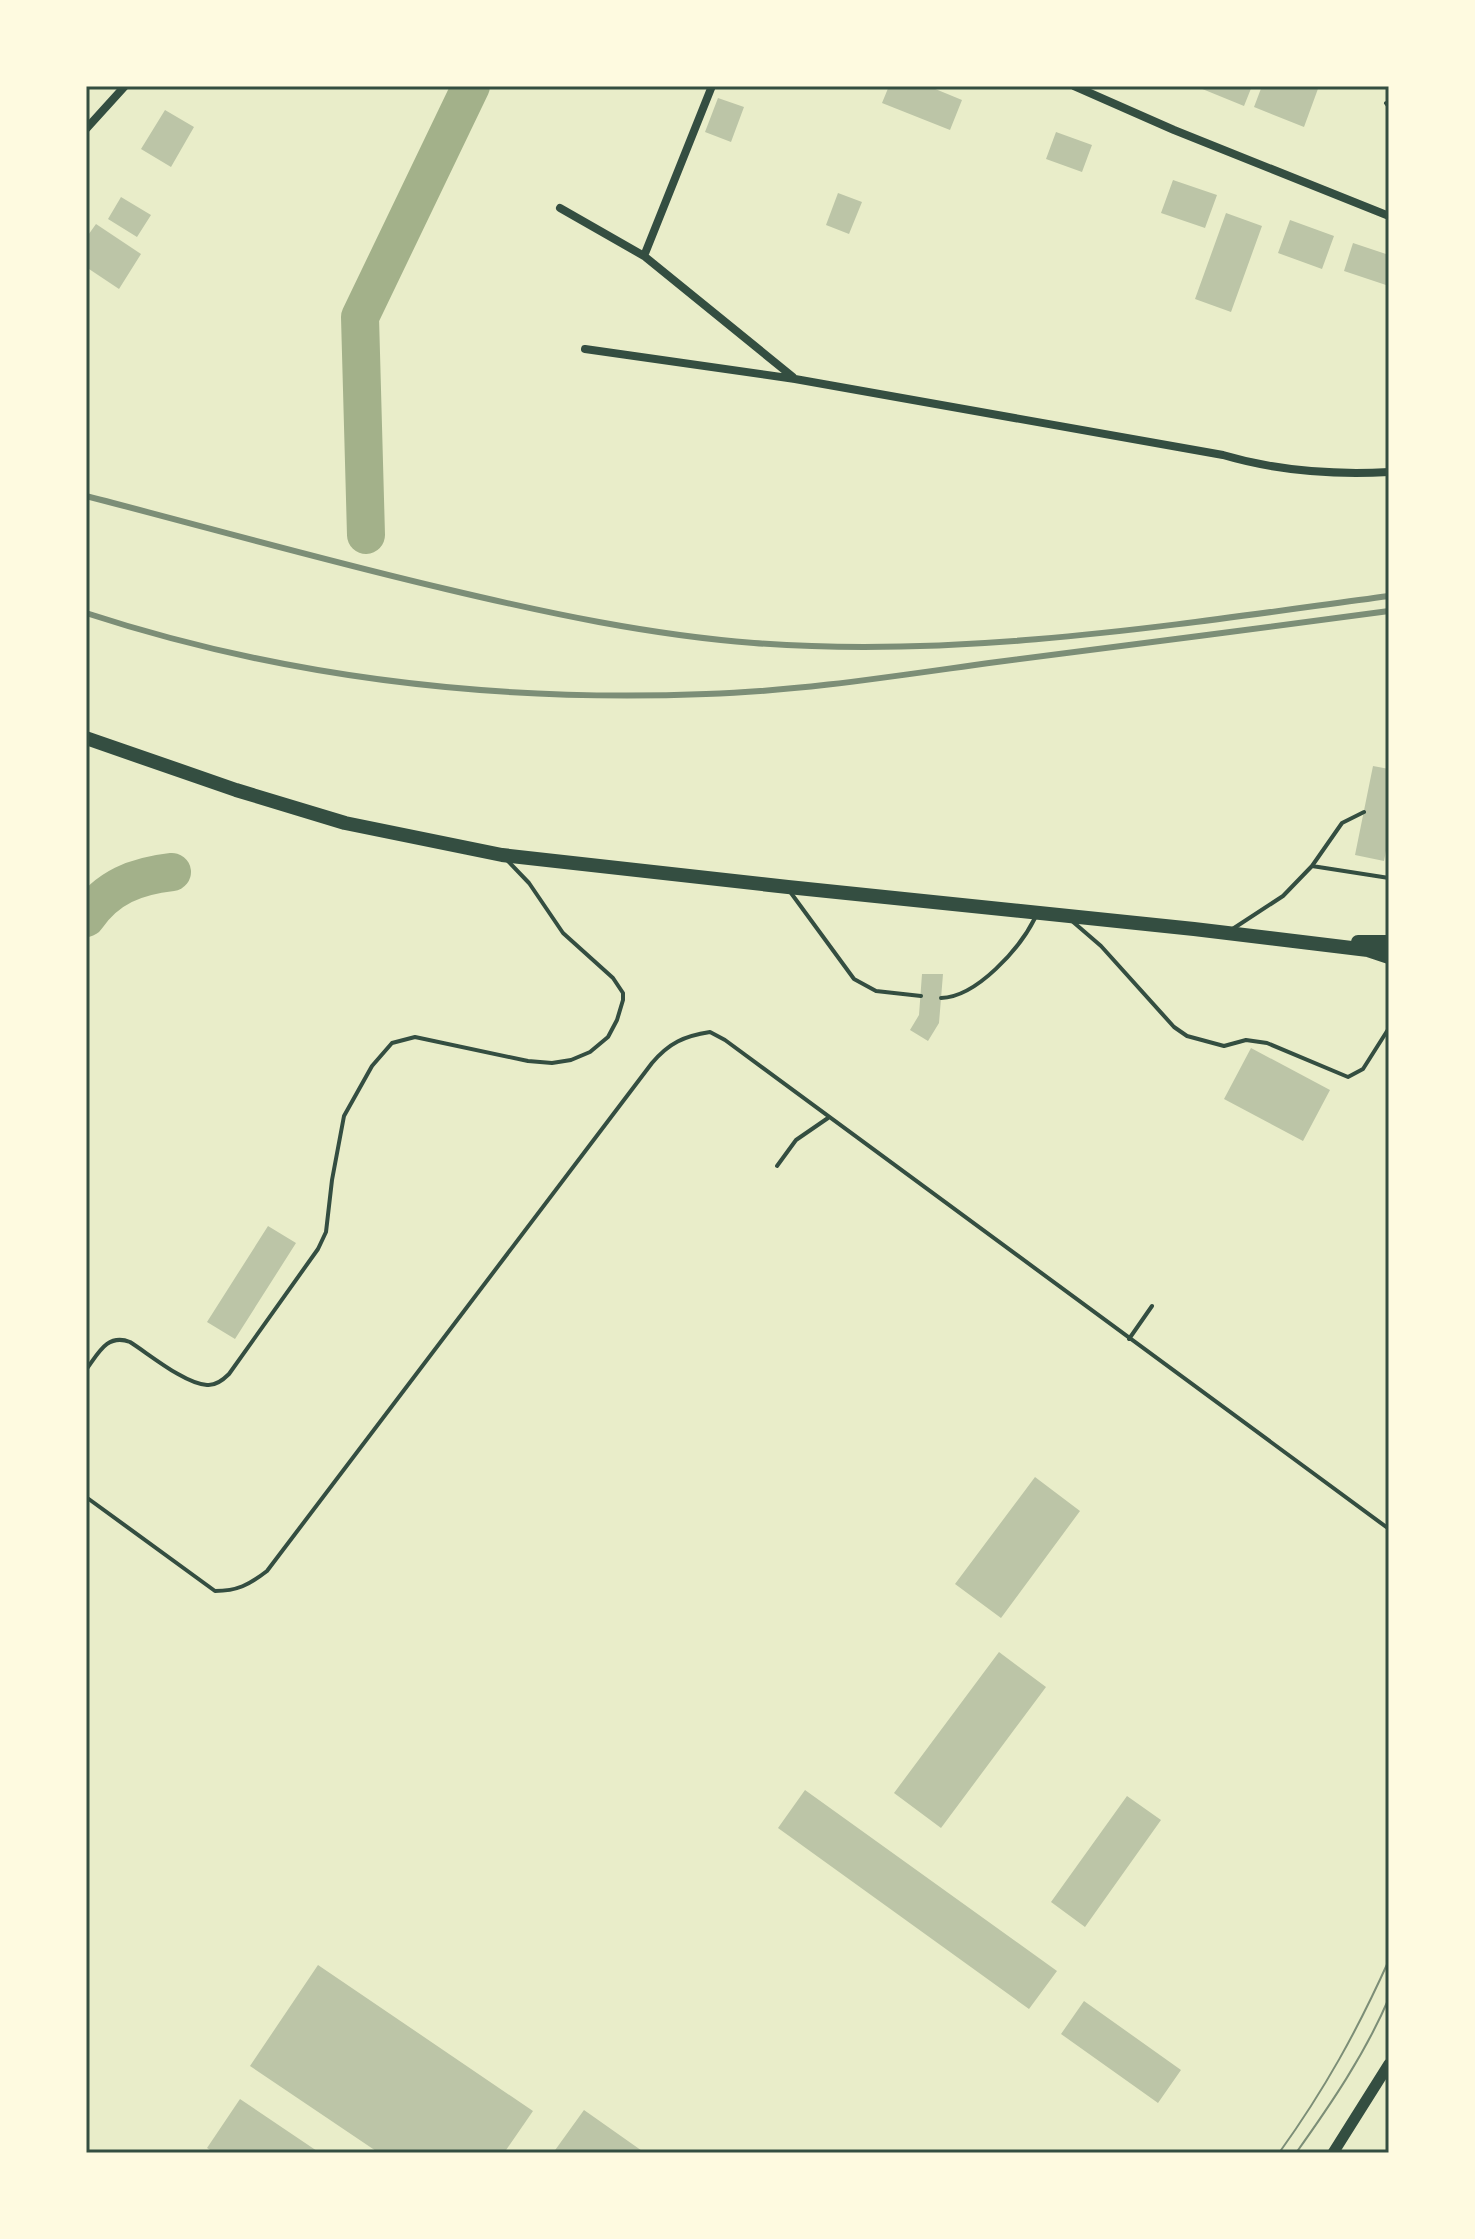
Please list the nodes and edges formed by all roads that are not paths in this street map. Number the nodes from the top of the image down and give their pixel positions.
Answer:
1 (125, 86) edge
2 (712, 86) edge
3 (1074, 86) edge
4 (86, 129) edge
5 (560, 208) dead end
6 (1389, 216) edge
7 (644, 256) junction
8 (585, 349) dead end
9 (795, 379) junction
10 (1389, 472) edge
11 (86, 738) edge
12 (1364, 812) dead end
13 (502, 855) junction
14 (1312, 866) junction
15 (1389, 878) edge
16 (788, 887) junction
17 (1038, 913) junction
18 (1064, 915) junction
19 (1228, 933) junction
20 (1305, 942) junction
21 (1389, 942) edge
22 (1389, 957) edge
23 (921, 996) dead end
24 (941, 998) dead end
25 (1389, 1028) edge
26 (828, 1118) junction
27 (777, 1166) dead end
28 (1152, 1306) dead end
29 (1129, 1339) junction
30 (86, 1370) edge
31 (86, 1497) edge
32 (1389, 1529) edge
33 (1389, 2064) edge
34 (1333, 2153) edge

1 - 4 street
2 - 7 street
3 - 6 street
5 - 7 street
7 - 9 street
8 - 9 street
9 - 10 street
11 - 13 main road
12 - 14 lane
13 - 16 main road
13 - 30 lane
14 - 15 lane
14 - 19 lane
16 - 17 main road
16 - 23 lane
17 - 18 main road
17 - 24 lane
18 - 19 main road
18 - 25 lane
19 - 20 main road
20 - 21 main road
20 - 22 main road
26 - 27 lane
26 - 29 lane
26 - 31 lane
28 - 29 lane
29 - 32 lane
33 - 34 street

